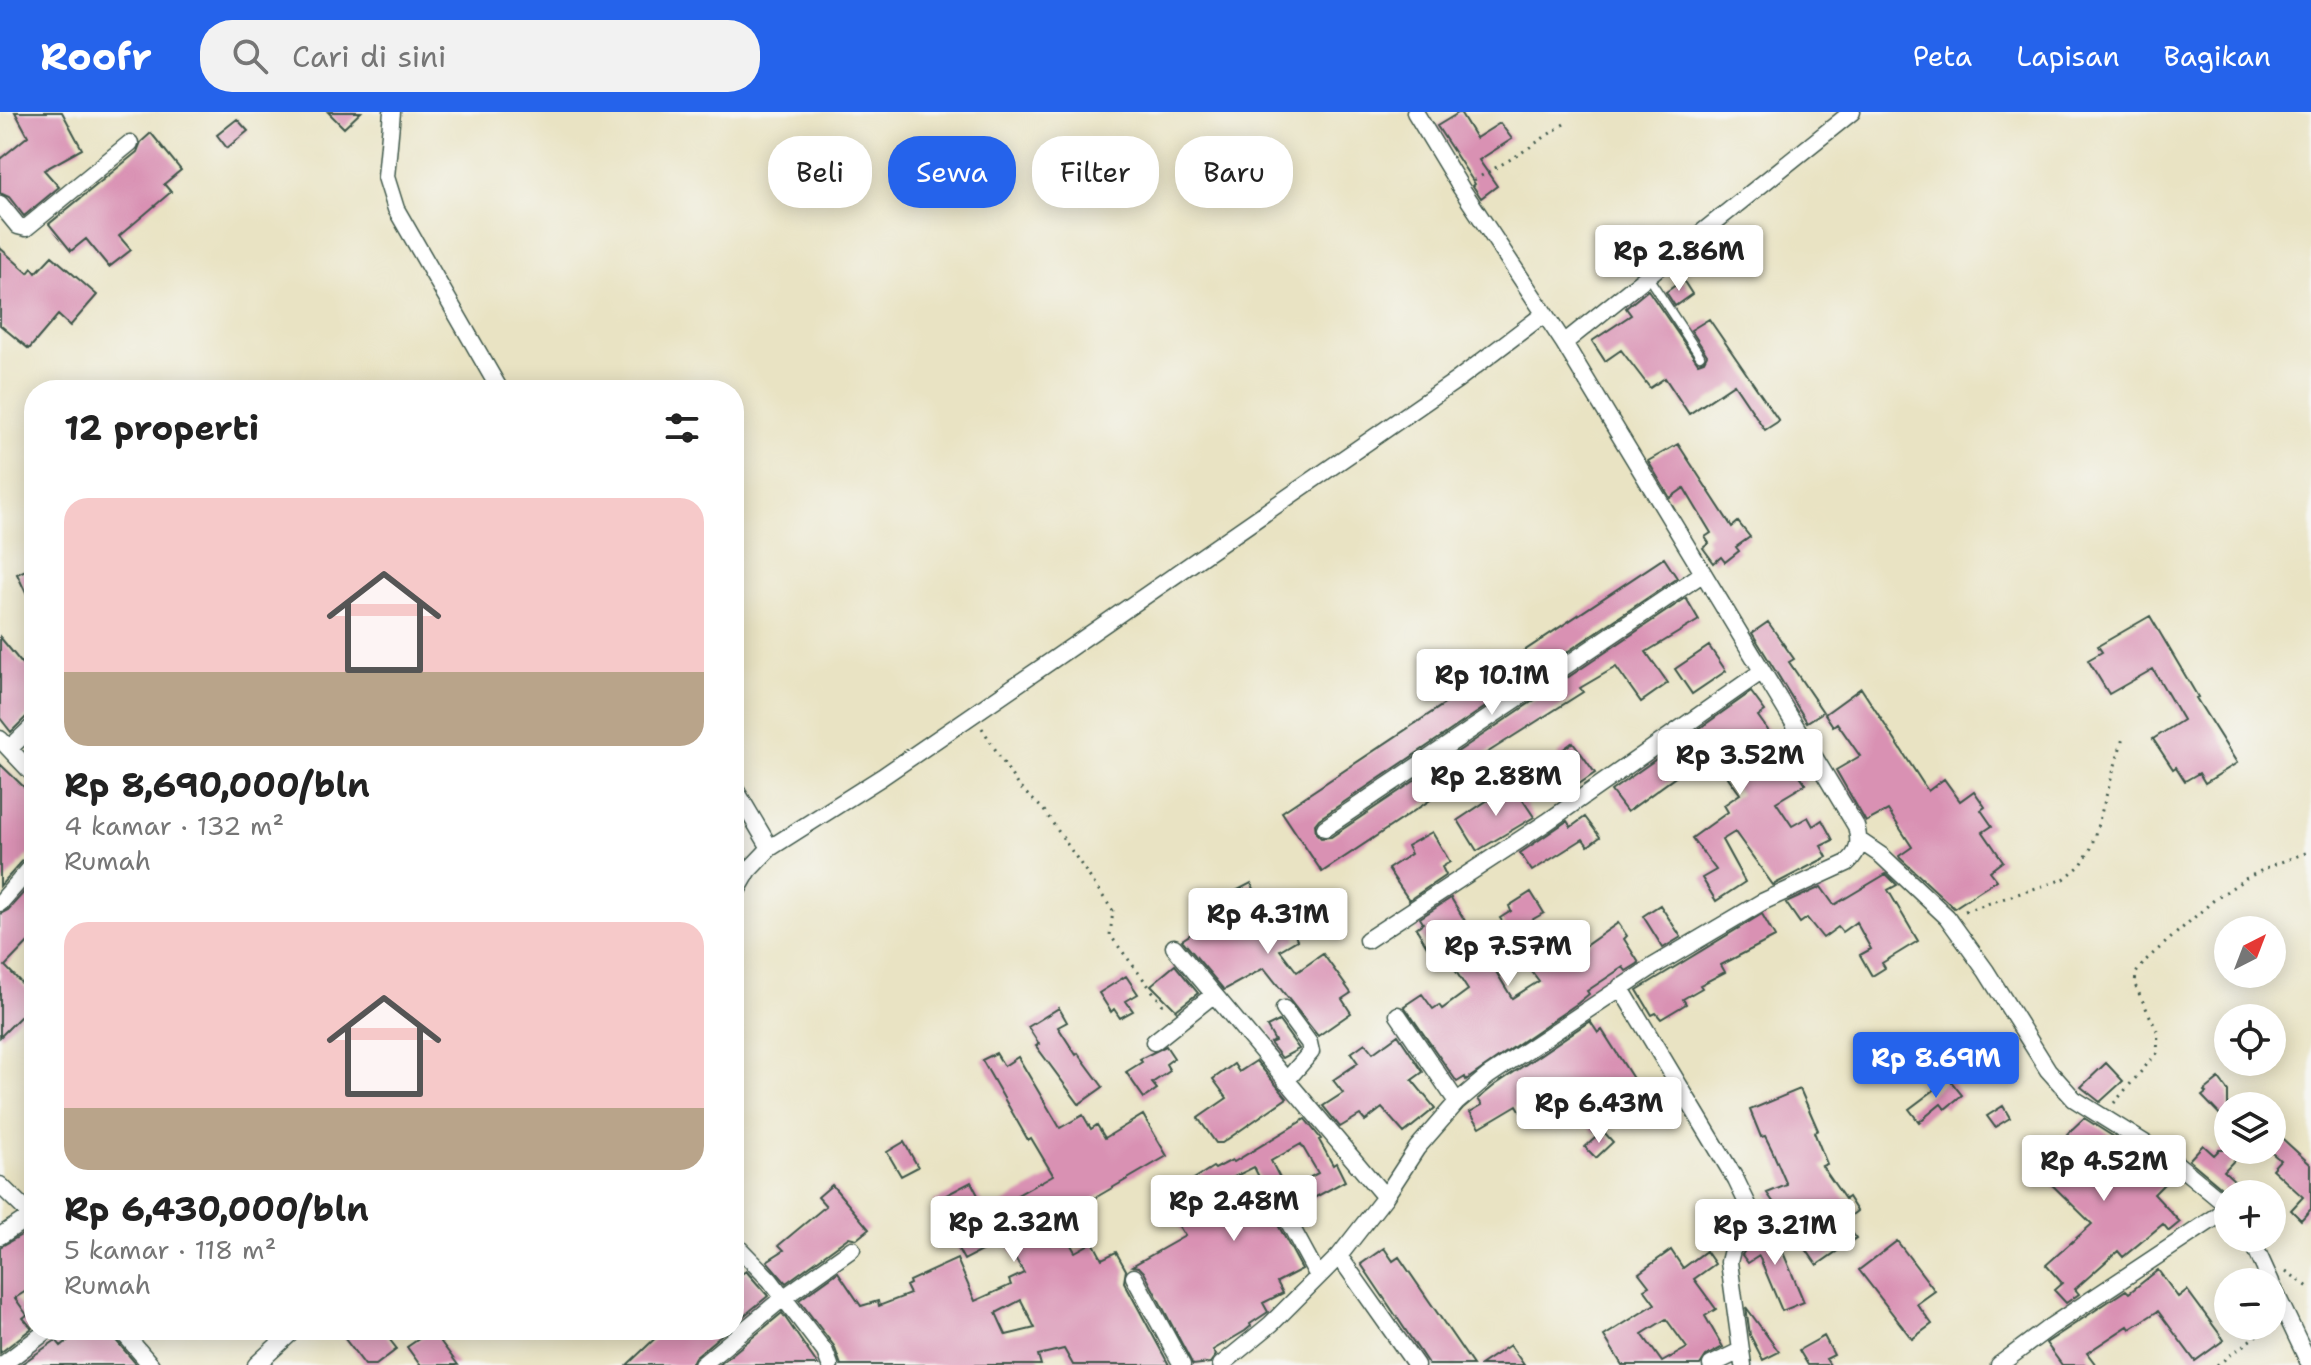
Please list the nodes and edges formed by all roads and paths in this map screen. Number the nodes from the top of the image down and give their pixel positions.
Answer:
1 (392, 112) edge
2 (1415, 112) edge
3 (1852, 112) edge
4 (1567, 122) dead end
5 (130, 143) dead end
6 (1461, 188) junction
7 (0, 204) edge
8 (1648, 277) junction
9 (1544, 314) junction
10 (1564, 343) junction
11 (1700, 356) dead end
12 (494, 380) edge
13 (1702, 574) junction
14 (1761, 672) junction
15 (973, 714) junction
16 (24, 732) edge
17 (2123, 738) dead end
18 (5, 744) edge
19 (24, 764) edge
20 (744, 804) edge
21 (1325, 828) dead end
22 (1860, 841) junction
23 (770, 848) junction
24 (2311, 851) edge
25 (24, 875) edge
26 (744, 879) edge
27 (0, 903) edge
28 (1947, 917) junction
29 (1367, 940) dead end
30 (1174, 947) dead end
31 (1620, 987) junction
32 (1213, 995) junction
33 (1284, 1009) dead end
34 (1398, 1015) dead end
35 (1177, 1023) junction
36 (1154, 1042) dead end
37 (1286, 1081) junction
38 (1457, 1102) junction
39 (2102, 1117) junction
40 (0, 1185) edge
41 (2214, 1192) edge
42 (1274, 1195) dead end
43 (1385, 1197) junction
44 (24, 1208) edge
45 (2214, 1218) edge
46 (24, 1221) edge
47 (0, 1236) edge
48 (852, 1249) dead end
49 (744, 1254) edge
50 (1339, 1256) junction
51 (1318, 1276) junction
52 (1134, 1277) dead end
53 (783, 1298) junction
54 (2286, 1315) edge
55 (744, 1330) edge
56 (35, 1340) edge
57 (130, 1340) edge
58 (283, 1340) edge
59 (732, 1340) edge
60 (2250, 1340) edge
61 (1741, 1358) edge
62 (2, 1365) edge
63 (151, 1365) edge
64 (256, 1365) edge
65 (702, 1365) edge
66 (830, 1365) edge
67 (1182, 1365) edge
68 (1221, 1365) edge
69 (1416, 1365) edge
70 (1711, 1365) edge
71 (1999, 1365) edge
72 (2217, 1365) edge
73 (2310, 1365) edge

1 - 12 street
2 - 6 street
3 - 8 street
4 - 6 path
5 - 7 street
6 - 9 street
8 - 10 street
8 - 11 lane
9 - 10 street
9 - 15 street
10 - 13 street
13 - 14 street
13 - 21 street
14 - 22 street
14 - 29 street
15 - 23 street
15 - 35 path
16 - 18 street
17 - 28 path
18 - 19 street
20 - 23 street
22 - 28 street
22 - 31 street
23 - 26 street
24 - 39 path
25 - 27 street
28 - 39 street
30 - 32 street
31 - 38 street
31 - 61 street
32 - 35 street
32 - 37 street
33 - 37 street
34 - 38 street
35 - 36 street
37 - 43 street
38 - 43 street
39 - 41 street
40 - 44 street
42 - 51 street
43 - 50 street
45 - 71 street
46 - 47 street
48 - 53 street
49 - 53 street
50 - 51 street
50 - 69 street
51 - 68 street
52 - 67 street
53 - 55 street
53 - 66 street
54 - 73 street
56 - 62 street
57 - 63 street
58 - 64 street
59 - 65 street
60 - 72 path
61 - 70 street

